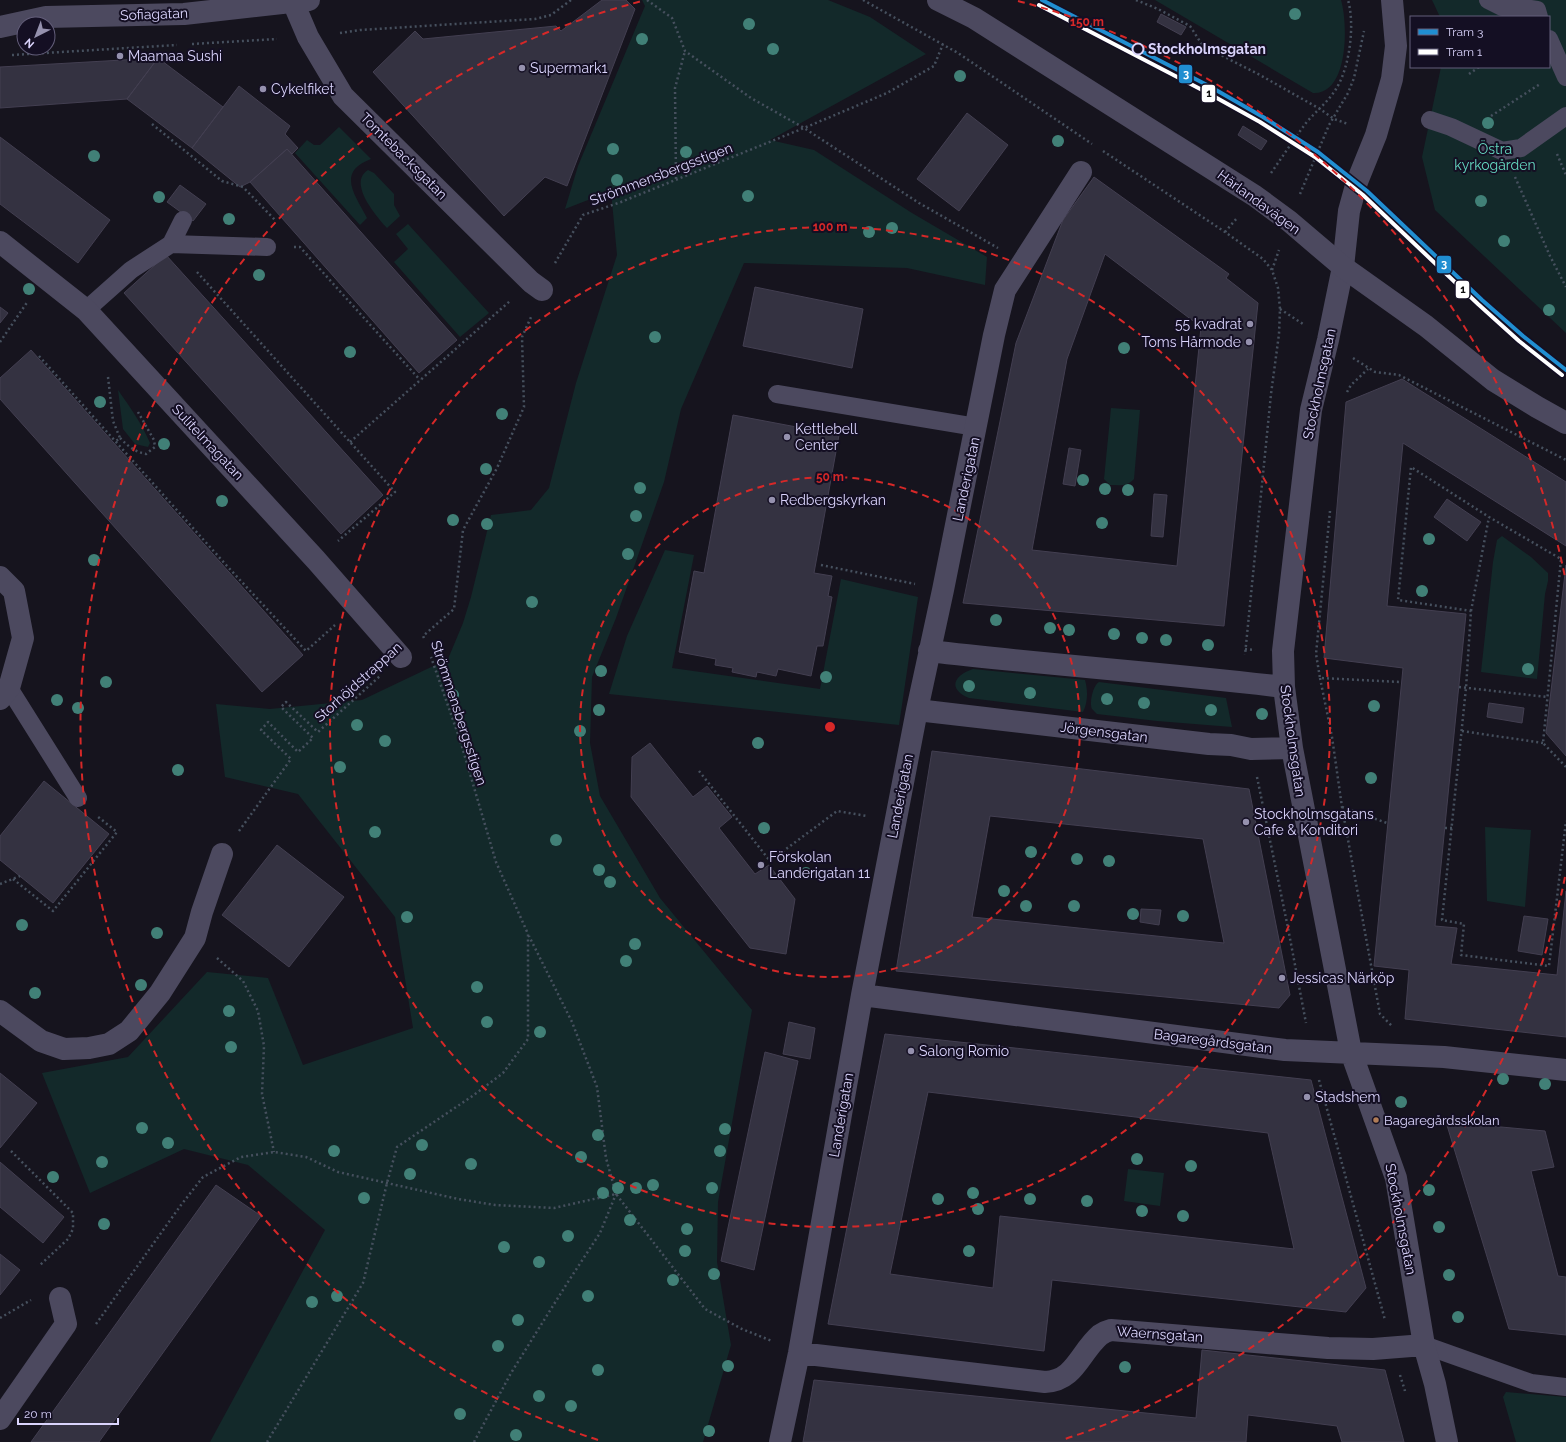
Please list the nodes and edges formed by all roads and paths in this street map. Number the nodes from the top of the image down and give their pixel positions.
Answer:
1 (647, 0) edge
2 (938, 0) edge
3 (1136, 0) edge
4 (1348, 0) edge
5 (1392, 0) edge
6 (1488, 0) edge
7 (301, 1) edge
8 (1539, 16) edge
9 (0, 27) edge
10 (1364, 30) dead end
11 (1550, 41) edge
12 (943, 44) dead end
13 (686, 51) junction
14 (1478, 68) edge
15 (1564, 73) edge
16 (1469, 74) dead end
17 (1320, 109) junction
18 (1566, 116) edge
19 (1491, 117) dead end
20 (1430, 120) dead end
21 (152, 124) dead end
22 (804, 128) junction
23 (1502, 151) junction
24 (1081, 172) dead end
25 (676, 179) junction
26 (1256, 196) junction
27 (183, 220) dead end
28 (1289, 221) junction
29 (280, 225) dead end
30 (1226, 232) dead end
31 (295, 241) dead end
32 (0, 242) edge
33 (171, 244) junction
34 (267, 247) joint
35 (300, 247) junction
36 (1023, 262) junction
37 (1343, 267) junction
38 (1272, 270) dead end
39 (1566, 287) edge
40 (542, 290) junction
41 (29, 298) dead end
42 (86, 310) junction
43 (493, 316) dead end
44 (0, 342) edge
45 (39, 356) dead end
46 (108, 376) dead end
47 (113, 379) dead end
48 (420, 380) junction
49 (110, 391) dead end
50 (777, 394) dead end
51 (1345, 395) dead end
52 (135, 407) dead end
53 (1566, 422) edge
54 (976, 427) junction
55 (120, 438) junction
56 (116, 441) junction
57 (350, 442) junction
58 (1566, 460) edge
59 (1331, 504) dead end
60 (1489, 517) junction
61 (316, 560) junction
62 (821, 565) dead end
63 (0, 577) edge
64 (943, 590) junction
65 (1471, 611) junction
66 (423, 636) junction
67 (321, 637) dead end
68 (426, 644) dead end
69 (428, 651) dead end
70 (930, 651) junction
71 (401, 657) junction
72 (1320, 678) junction
73 (1401, 682) dead end
74 (1284, 687) junction
75 (1459, 687) dead end
76 (1466, 688) junction
77 (4, 694) edge
78 (1547, 697) junction
79 (917, 710) junction
80 (1462, 731) junction
81 (1543, 743) junction
82 (1292, 748) junction
83 (1566, 767) edge
84 (699, 771) dead end
85 (78, 798) joint
86 (1342, 807) junction
87 (895, 820) junction
88 (1566, 822) edge
89 (1388, 823) dead end
90 (1446, 828) dead end
91 (1452, 828) junction
92 (222, 854) joint
93 (20, 876) dead end
94 (13, 879) junction
95 (0, 884) edge
96 (528, 934) junction
97 (195, 938) junction
98 (862, 995) junction
99 (0, 1010) edge
100 (1396, 1030) dead end
101 (1351, 1052) junction
102 (1566, 1070) edge
103 (11, 1151) dead end
104 (274, 1152) junction
105 (387, 1183) junction
106 (616, 1194) junction
107 (40, 1266) dead end
108 (60, 1298) dead end
109 (34, 1299) dead end
110 (0, 1318) edge
111 (92, 1329) dead end
112 (1424, 1345) junction
113 (799, 1352) junction
114 (1566, 1387) edge
115 (0, 1418) edge
116 (267, 1442) edge
117 (474, 1442) edge
118 (780, 1442) edge
119 (1447, 1442) edge

1 - 13 path
2 - 26 street, Härlandavägen
3 - 17 path
4 - 17 path
5 - 37 street, Stockholmsgatan
6 - 8 lane
7 - 9 street, Sofiagatan
7 - 40 street, Tomtebacksgatan
10 - 28 path
11 - 15 lane
12 - 22 path, Strömmensbergsstigen
13 - 22 path
13 - 25 path
14 - 16 path
15 - 19 path
17 - 26 path
18 - 23 lane
20 - 23 lane
21 - 29 path
22 - 25 path, Strömmensbergsstigen
22 - 36 path
23 - 39 path
24 - 36 street, Landerigatan
25 - 40 path, Strömmensbergsstigen
26 - 28 street, Härlandavägen
26 - 30 path
27 - 33 lane
28 - 37 street, Härlandavägen
28 - 38 path
31 - 35 path
32 - 42 street, Sulitelmagatan
33 - 34 lane
33 - 42 lane
33 - 57 path
34 - 35 path
35 - 48 path
36 - 54 street, Landerigatan
37 - 53 street, Härlandavägen
37 - 74 street, Stockholmsgatan
40 - 66 path, Strömmensbergsstigen
41 - 44 path
42 - 61 street, Sulitelmagatan
43 - 48 path
45 - 56 path
46 - 47 path
48 - 57 path
49 - 55 path
50 - 54 lane
51 - 58 path
52 - 55 path
54 - 64 street, Landerigatan
55 - 56 path
56 - 67 path
57 - 61 path
59 - 72 path
60 - 65 path
60 - 65 path
60 - 78 path
61 - 71 street, Sulitelmagatan
62 - 64 path
63 - 77 street
64 - 70 street, Landerigatan
65 - 76 path
66 - 68 path, Strömmensbergsstigen
66 - 71 path, Storhöjdstrappan
69 - 96 path, Strömmensbergsstigen
70 - 74 street
70 - 79 street, Landerigatan
71 - 92 path, Storhöjdstrappan
72 - 73 path
72 - 86 path
74 - 82 street, Stockholmsgatan
75 - 76 path
76 - 78 path
76 - 80 path
77 - 85 lane
78 - 81 path
79 - 82 street, Jörgensgatan
79 - 87 street, Landerigatan
80 - 81 path
80 - 91 path
81 - 83 path
82 - 101 street, Stockholmsgatan
84 - 87 path
85 - 94 path
86 - 89 path
86 - 100 path
87 - 98 street, Landerigatan
88 - 91 path
90 - 91 path
92 - 97 street
93 - 94 path
94 - 95 path
96 - 105 path, Strömmensbergsstigen
96 - 106 path
97 - 99 street
97 - 104 path
98 - 101 street, Bagaregårdsgatan
98 - 113 street, Landerigatan
101 - 102 street, Bagaregårdsgatan
101 - 112 street, Stockholmsgatan
103 - 107 path
104 - 105 path
104 - 111 path
105 - 106 path
105 - 116 path, Strömmensbergsstigen
106 - 113 path
106 - 117 path
108 - 115 street
109 - 110 path
112 - 113 street, Waernsgatan
112 - 114 lane
112 - 119 street, Stockholmsgatan
113 - 118 street, Landerigatan

